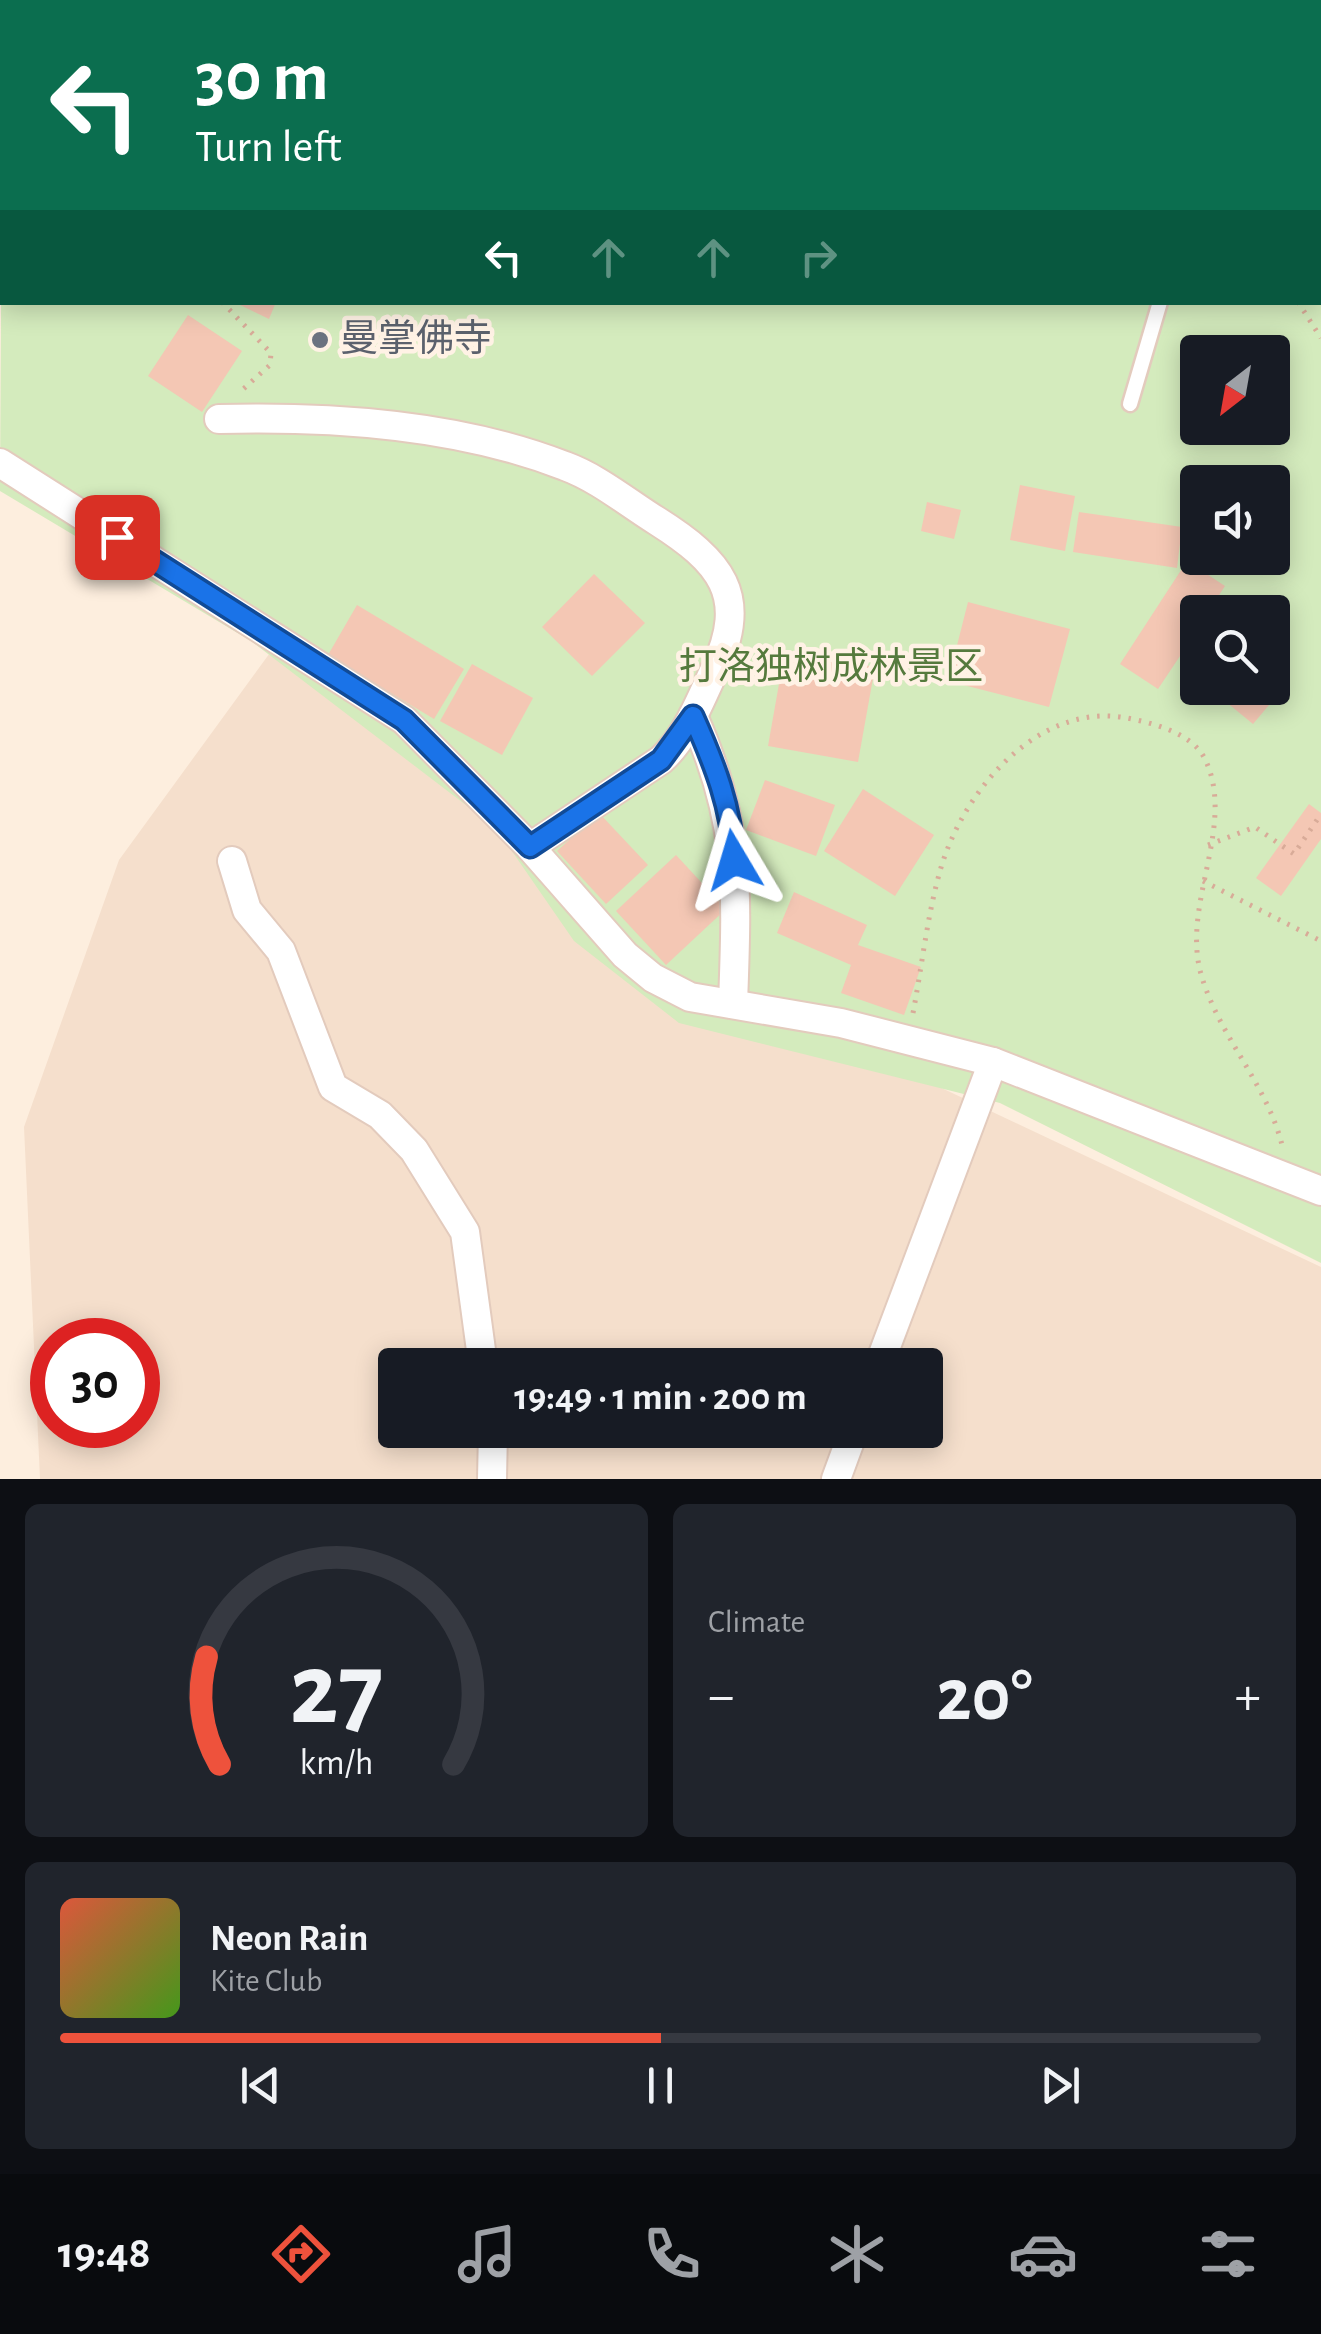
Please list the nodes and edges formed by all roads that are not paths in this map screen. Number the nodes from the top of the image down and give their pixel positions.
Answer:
1 (1159, 305) edge
2 (1130, 404) dead end
3 (219, 419) road end
4 (0, 462) edge
5 (693, 716) junction
6 (530, 847) junction
7 (232, 861) dead end
8 (733, 1004) junction
9 (992, 1062) junction
10 (1321, 1191) edge
11 (481, 1348) edge
12 (884, 1348) edge
13 (493, 1448) edge
14 (847, 1448) edge
15 (492, 1479) edge
16 (836, 1479) edge

1 - 2 lane
3 - 5 street
4 - 6 street
5 - 6 street
5 - 8 street
6 - 8 street
7 - 11 street
8 - 9 street
9 - 10 street
9 - 12 street
13 - 15 street
14 - 16 street

